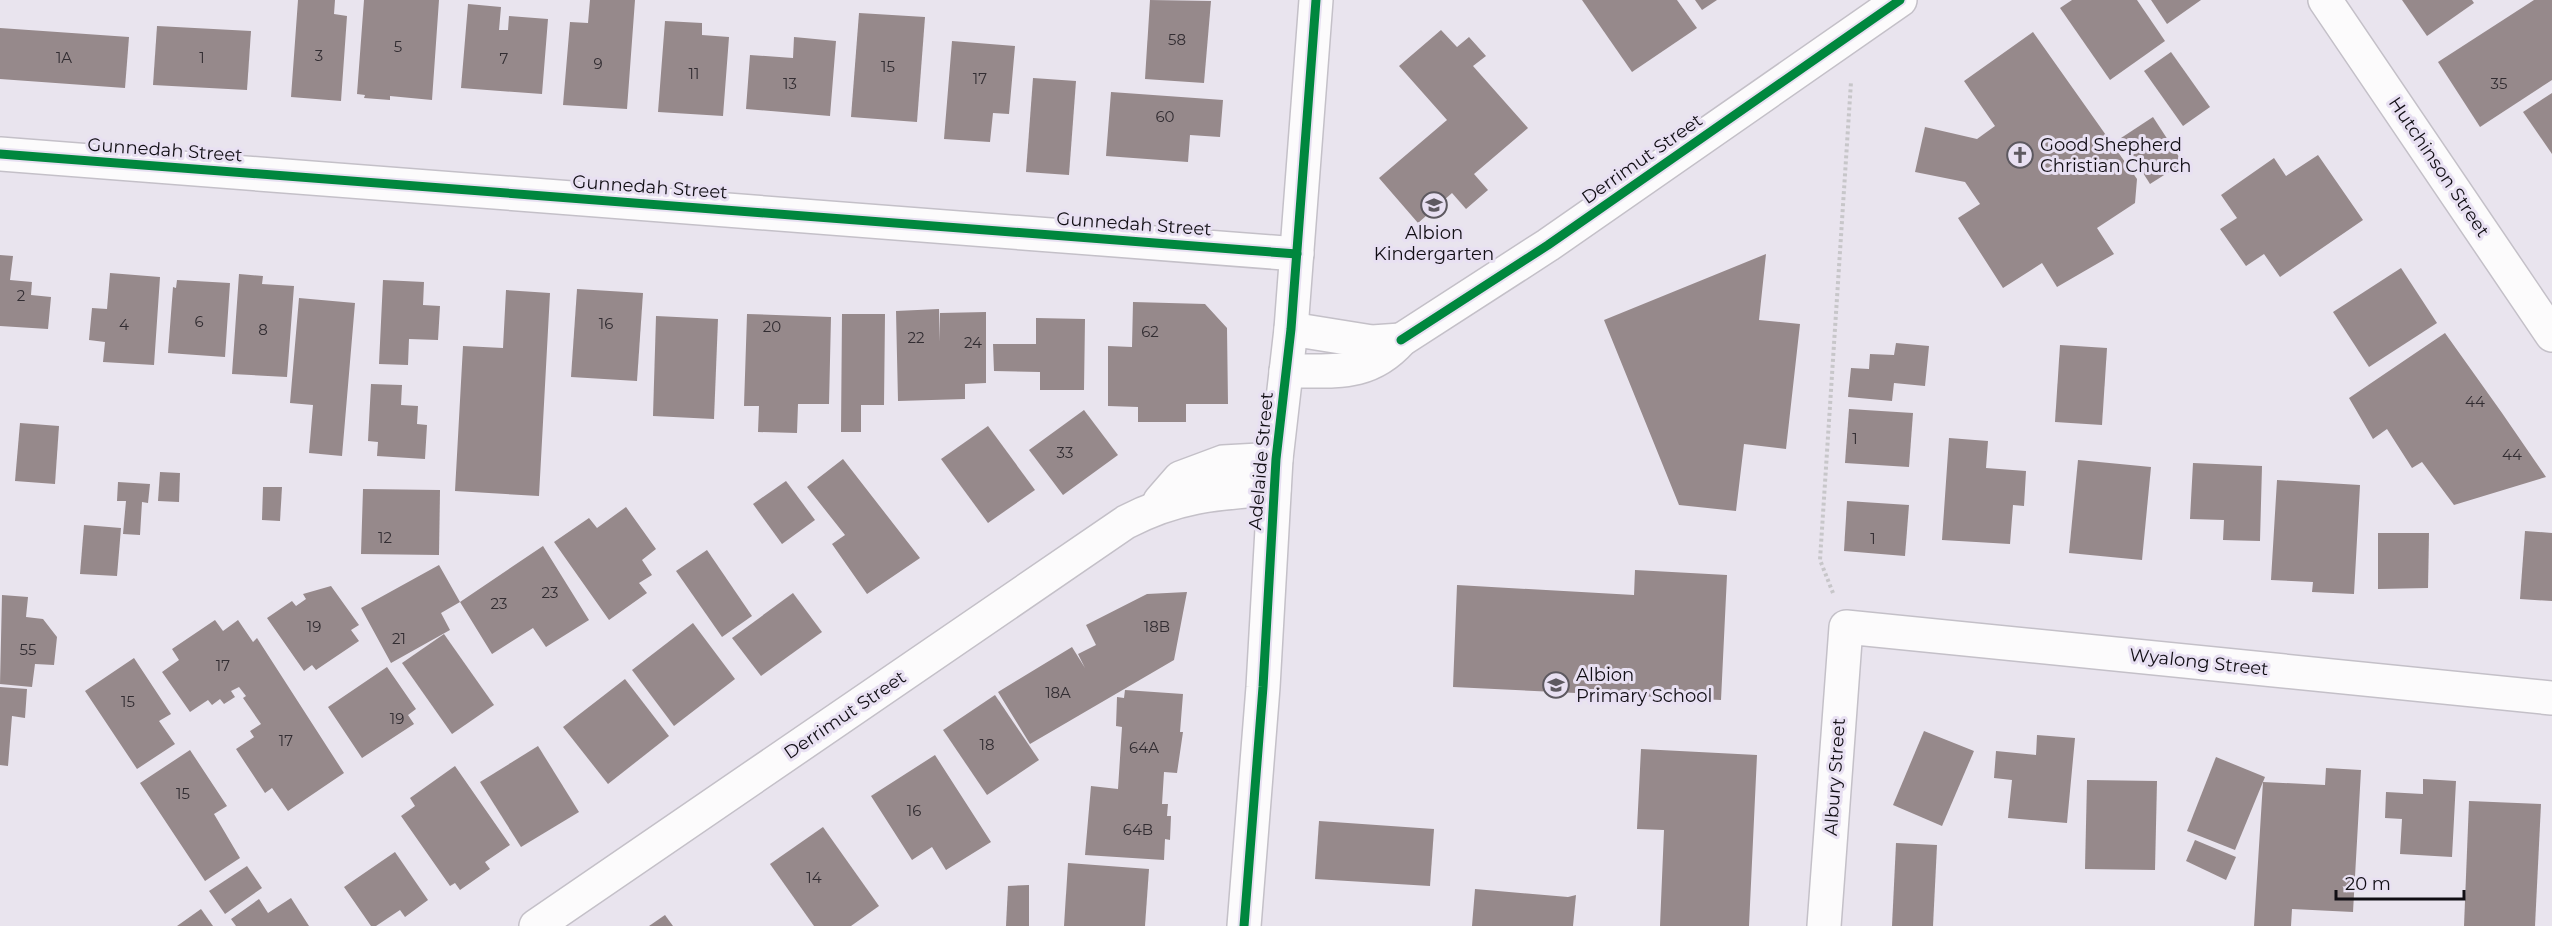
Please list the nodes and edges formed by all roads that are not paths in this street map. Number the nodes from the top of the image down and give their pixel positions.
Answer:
1 (1316, 0) edge
2 (1900, 0) edge
3 (2325, 0) edge
4 (0, 154) edge
5 (1297, 254) junction
6 (1291, 329) junction
7 (2552, 335) edge
8 (1401, 339) junction
9 (1286, 371) junction
10 (1275, 474) junction
11 (1846, 627) joint
12 (2552, 698) edge
13 (536, 926) edge
14 (1244, 926) edge
15 (1824, 926) edge

1 - 5 street, Adelaide Street
2 - 8 street, Derrimut Street
3 - 7 street, Hutchinson Street
4 - 5 street, Gunnedah Street
5 - 6 street, Adelaide Street
6 - 8 street, Derrimut Street
6 - 9 street, Adelaide Street
8 - 9 street, Derrimut Street
9 - 10 street, Adelaide Street
10 - 13 street, Derrimut Street
10 - 14 street, Adelaide Street
11 - 12 street, Wyalong Street
11 - 15 street, Albury Street

